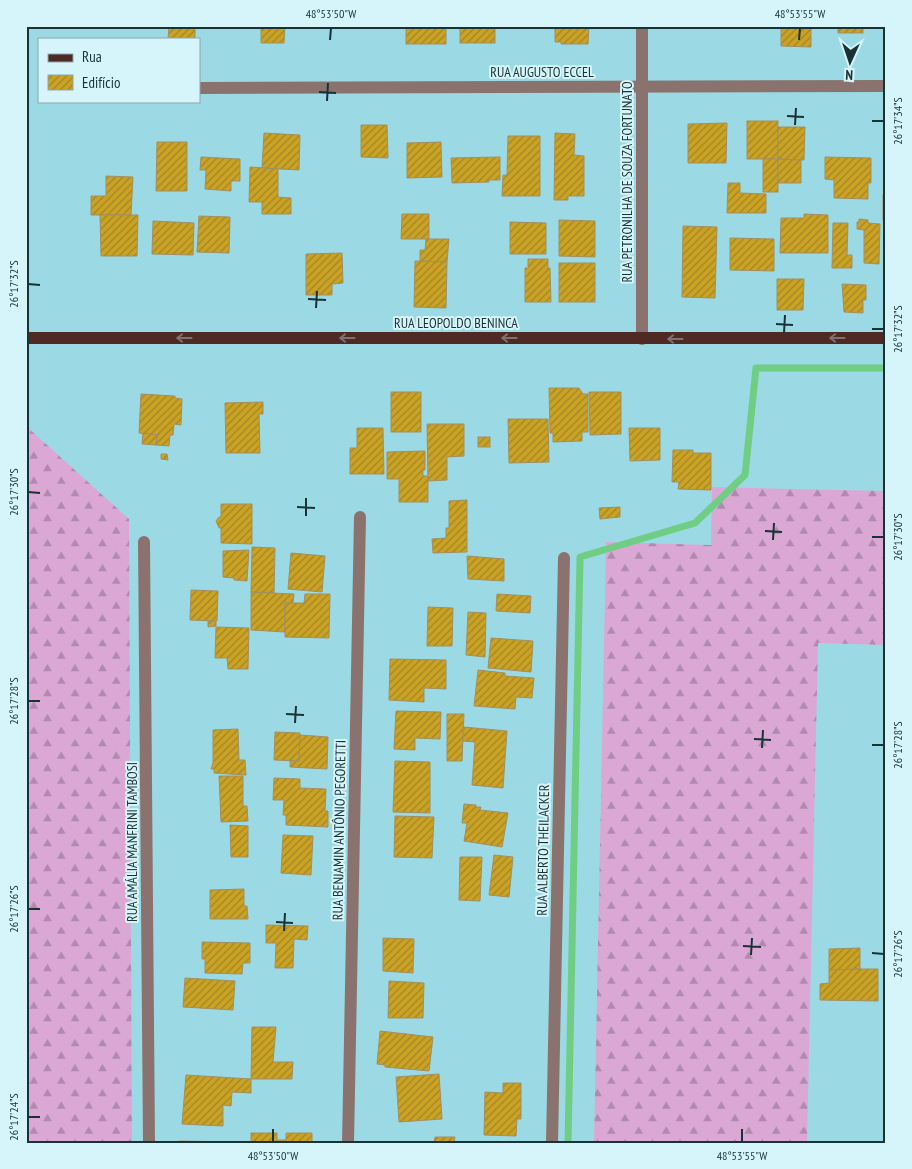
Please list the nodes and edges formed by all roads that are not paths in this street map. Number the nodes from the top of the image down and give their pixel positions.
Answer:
1 (642, 26) edge
2 (886, 86) edge
3 (642, 87) junction
4 (200, 88) edge
5 (32, 338) edge
6 (886, 338) edge
7 (642, 339) junction
8 (360, 517) dead end
9 (144, 542) dead end
10 (564, 558) dead end
11 (149, 1143) edge
12 (348, 1143) edge
13 (552, 1143) edge

1 - 3 street, RUA PETRONILHA DE SOUZA FORTUNATO
2 - 3 street, RUA AUGUSTO ECCEL
3 - 4 street, RUA AUGUSTO ECCEL
3 - 7 street, RUA PETRONILHA DE SOUZA FORTUNATO
7 -> 5 main road, RUA LEOPOLDO BENINCA
6 -> 7 main road, RUA LEOPOLDO BENINCA
8 - 12 street, RUA BENJAMIN ANTÔNIO PEGORETTI
9 - 11 street, RUA AMÁLIA MANFRINI TAMBOSI
10 - 13 street, RUA ALBERTO THEILACKER

